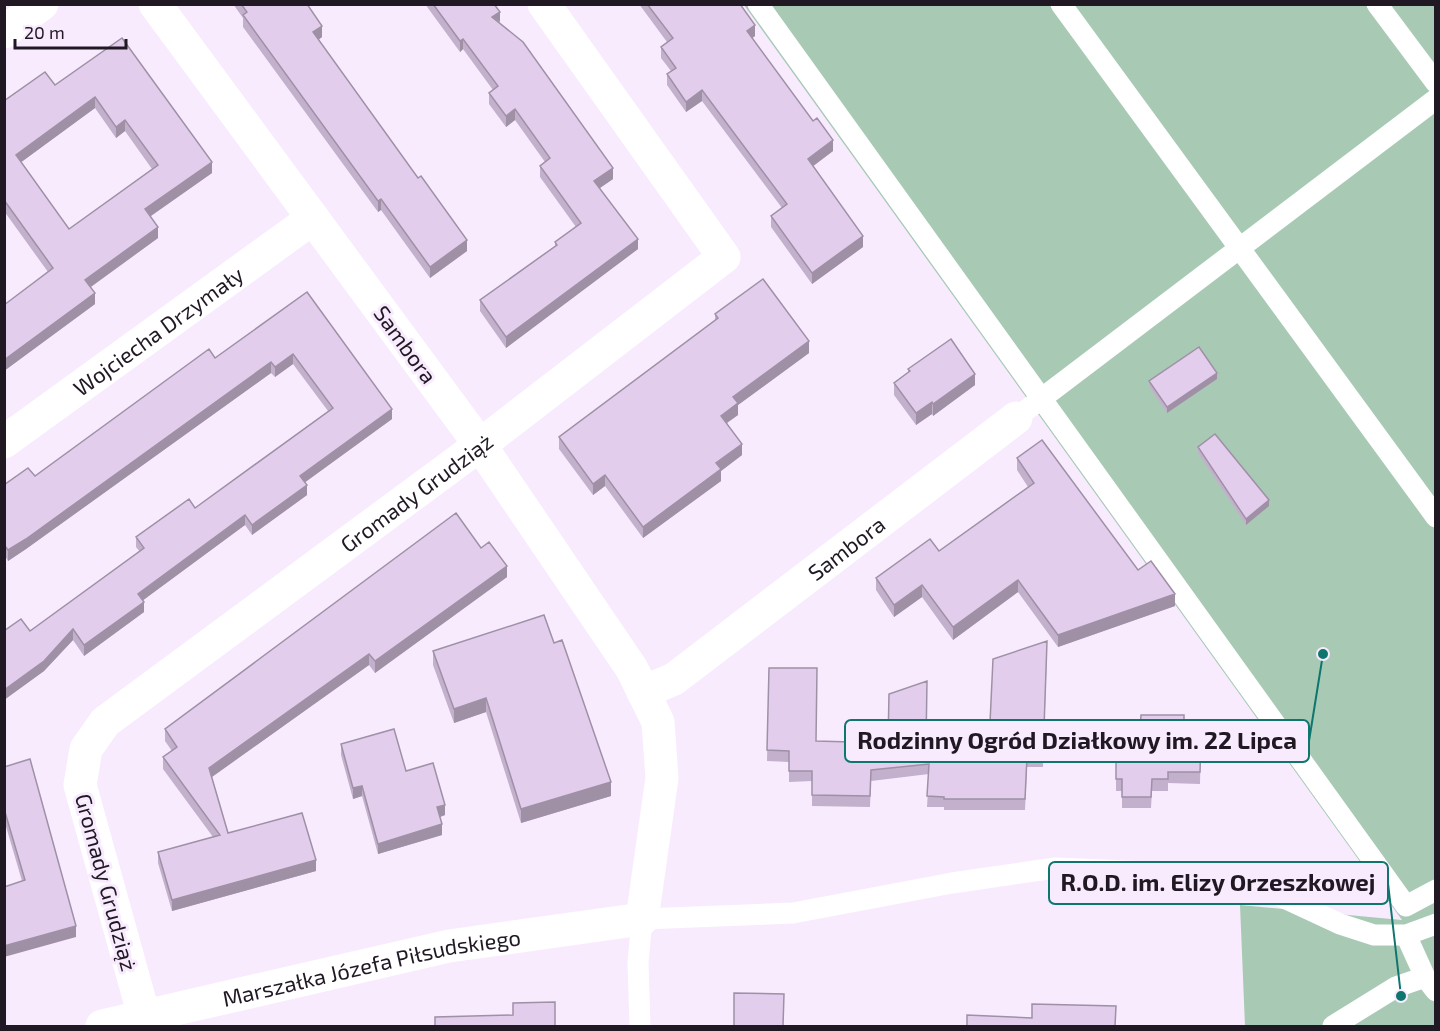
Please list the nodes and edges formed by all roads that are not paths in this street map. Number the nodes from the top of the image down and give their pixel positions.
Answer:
1 (42, 4) edge
2 (155, 4) edge
3 (544, 4) edge
4 (758, 4) edge
5 (1061, 4) edge
6 (1377, 4) edge
7 (4, 32) edge
8 (1436, 83) edge
9 (1436, 99) edge
10 (313, 218) junction
11 (1240, 249) junction
12 (1029, 409) junction
13 (4, 442) edge
14 (480, 444) junction
15 (1436, 517) edge
16 (643, 692) junction
17 (1436, 890) edge
18 (642, 919) junction
19 (1436, 924) edge
20 (1406, 934) junction
21 (1430, 984) edge
22 (144, 1016) junction
23 (102, 1026) edge
24 (640, 1026) edge
25 (1333, 1026) edge

1 - 7 street
2 - 10 street, Sambora
3 - 14 street, Gromady Grudziąż
4 - 12 lane
5 - 11 lane
6 - 8 lane
9 - 11 lane
10 - 13 street, Wojciecha Drzymały
10 - 14 street, Sambora
11 - 12 lane
11 - 15 lane
12 - 16 street, Sambora
12 - 17 lane
14 - 16 street, Sambora
14 - 22 street, Gromady Grudziąż
16 - 18 street, Sambora
18 - 20 lane
18 - 22 street, Marszałka Józefa Piłsudskiego
18 - 24 lane
19 - 20 lane
20 - 21 lane
21 - 25 lane
22 - 23 street, Marszałka Józefa Piłsudskiego

